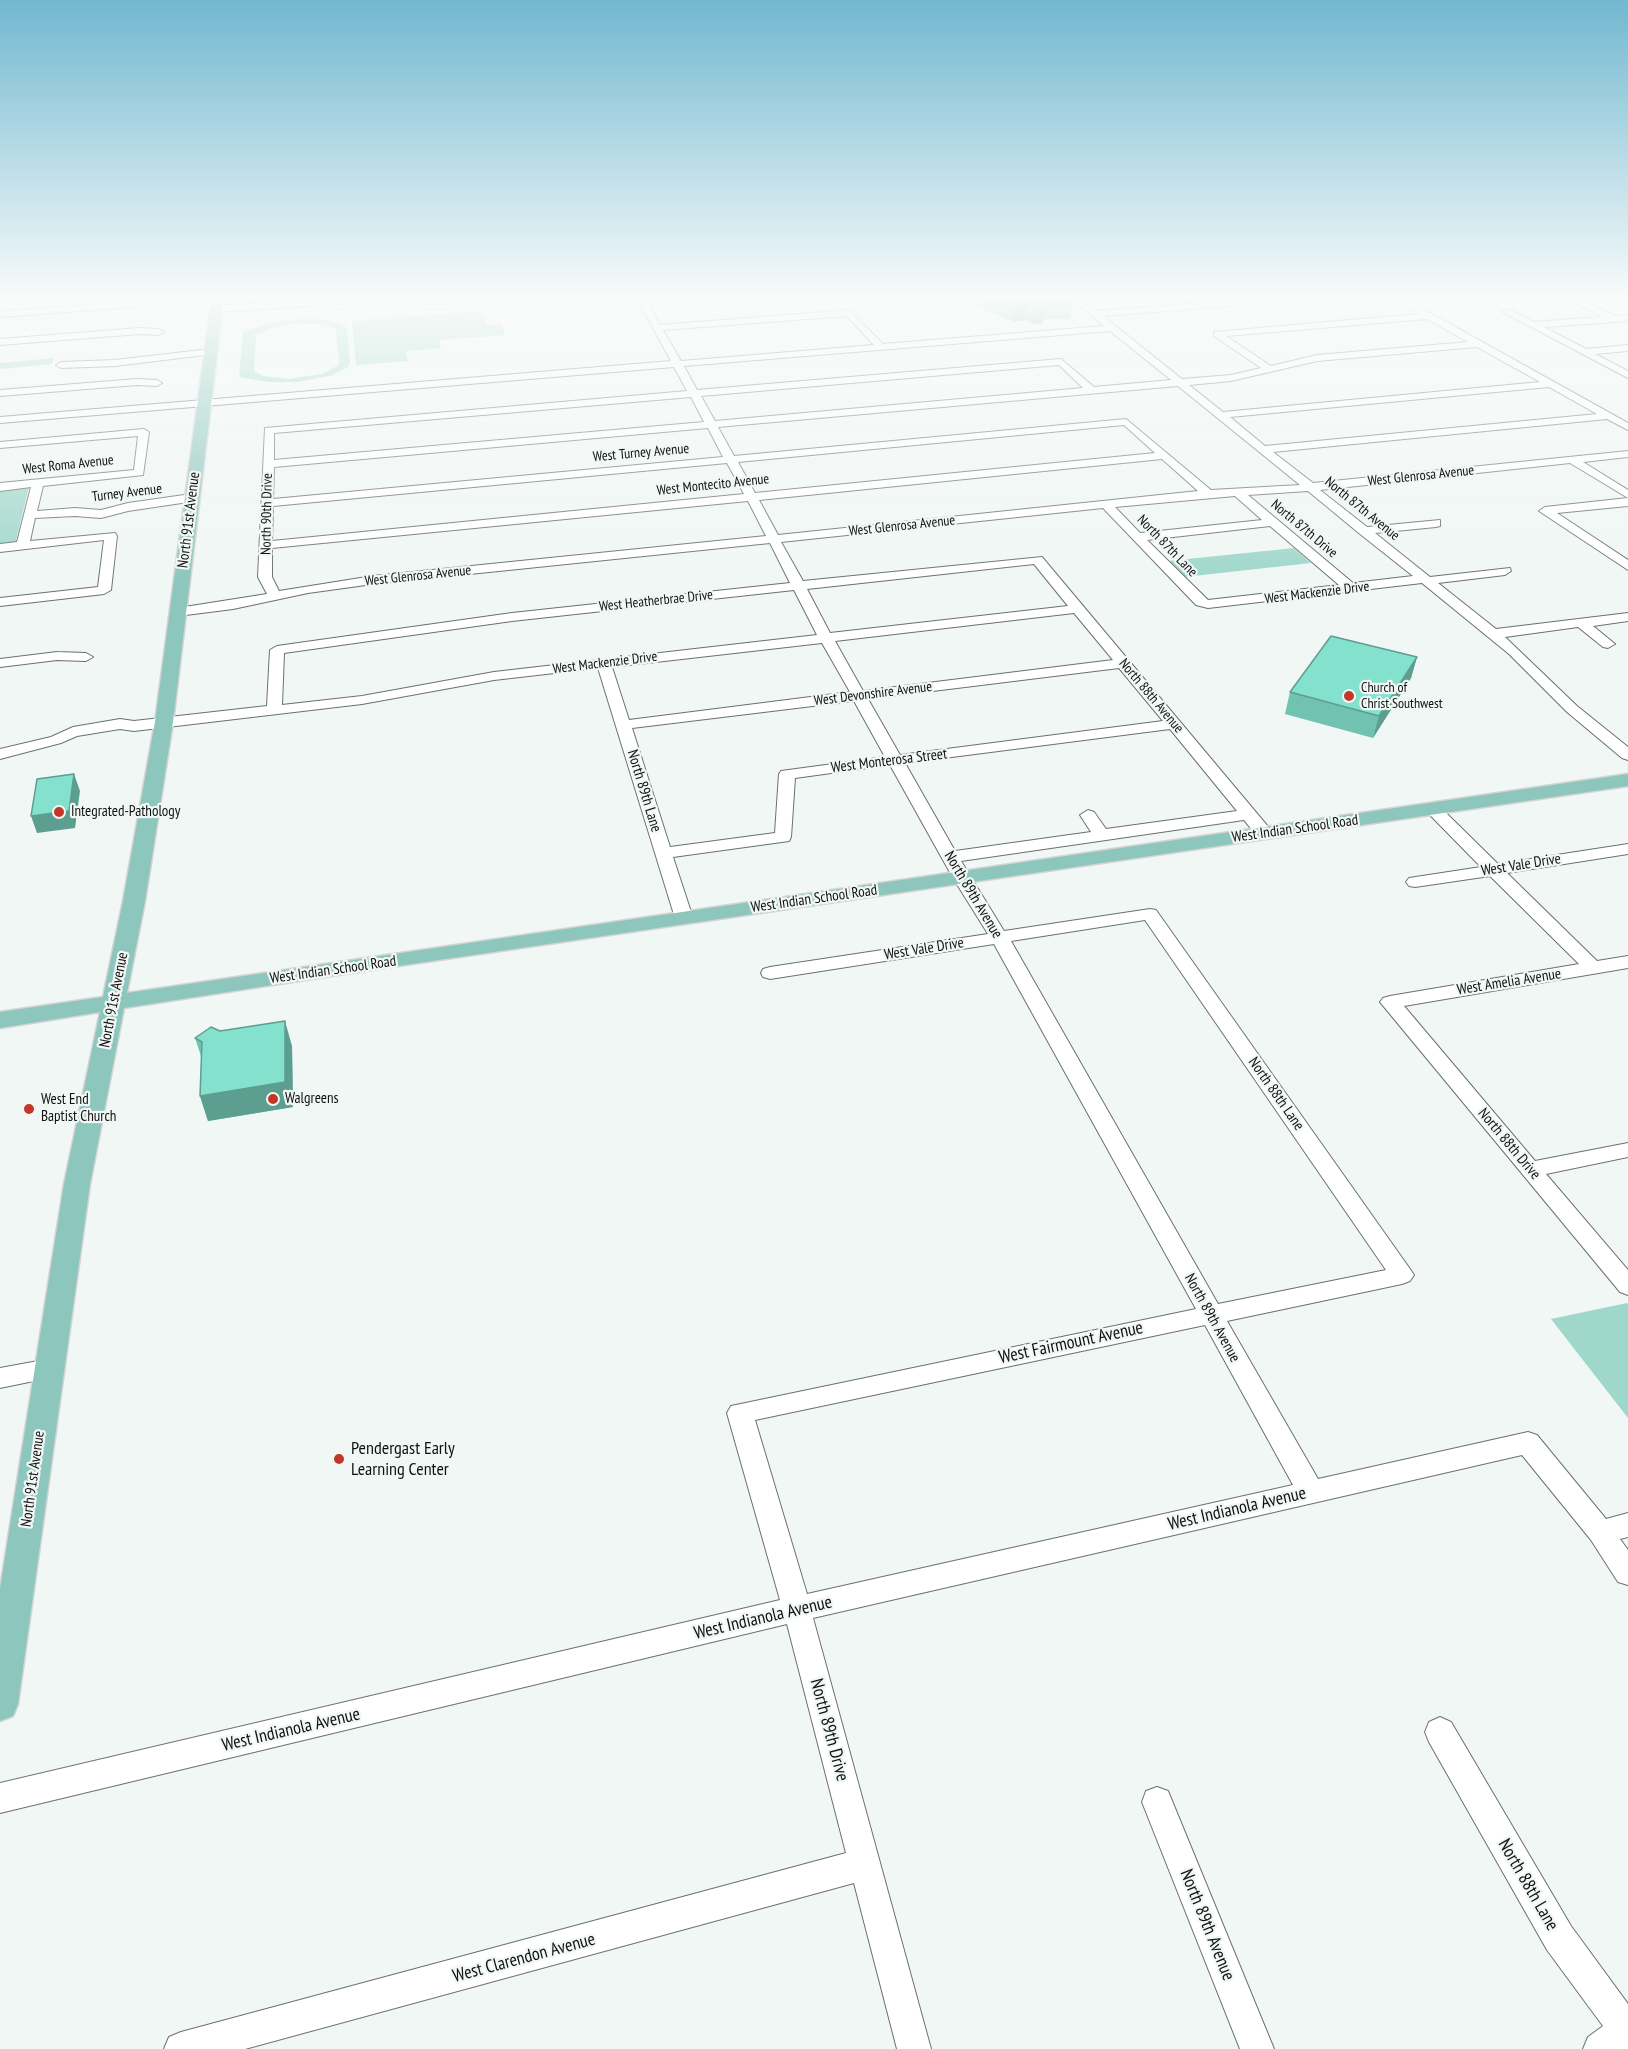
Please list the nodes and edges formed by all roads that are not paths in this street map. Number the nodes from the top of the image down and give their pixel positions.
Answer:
1 (204, 391) edge
2 (332, 391) edge
3 (722, 391) edge
4 (1092, 391) joint
5 (1096, 391) edge
6 (1190, 391) edge
7 (1450, 391) edge
8 (1488, 391) edge
9 (1564, 391) edge
10 (694, 393) junction
11 (1455, 394) junction
12 (203, 401) junction
13 (1222, 415) junction
14 (1609, 416) junction
15 (0, 420) edge
16 (712, 425) junction
17 (1628, 427) edge
18 (0, 446) edge
19 (1265, 450) junction
20 (1628, 454) edge
21 (1163, 456) junction
22 (731, 459) junction
23 (1572, 460) junction
24 (268, 464) junction
25 (38, 483) junction
26 (0, 487) edge
27 (1312, 487) junction
28 (1237, 492) junction
29 (1208, 494) junction
30 (1628, 495) edge
31 (751, 496) junction
32 (191, 498) junction
33 (1628, 502) edge
34 (267, 503) junction
35 (1106, 505) junction
36 (83, 509) junction
37 (30, 514) junction
38 (1273, 522) junction
39 (1436, 523) dead end
40 (1364, 531) junction
41 (1137, 537) junction
42 (774, 539) junction
43 (266, 544) junction
44 (22, 546) junction
45 (0, 548) edge
46 (1037, 560) joint
47 (1628, 566) edge
48 (1505, 571) dead end
49 (1426, 580) junction
50 (797, 586) junction
51 (1351, 588) junction
52 (275, 596) junction
53 (0, 602) edge
54 (1208, 604) joint
55 (1077, 609) junction
56 (178, 612) junction
57 (1628, 617) edge
58 (1581, 623) junction
59 (1493, 634) junction
60 (826, 638) junction
61 (1608, 644) dead end
62 (86, 657) dead end
63 (0, 663) edge
64 (1123, 663) junction
65 (604, 664) junction
66 (860, 695) junction
67 (274, 710) junction
68 (164, 722) junction
69 (1174, 724) junction
70 (623, 725) junction
71 (0, 754) edge
72 (1628, 755) edge
73 (896, 761) junction
74 (1628, 780) edge
75 (1433, 809) junction
76 (1248, 814) junction
77 (1088, 815) dead end
78 (1264, 833) junction
79 (1102, 835) junction
80 (1628, 849) edge
81 (664, 853) junction
82 (950, 857) junction
83 (1495, 870) junction
84 (962, 878) junction
85 (1415, 882) dead end
86 (1150, 914) joint
87 (684, 918) junction
88 (999, 937) junction
89 (1628, 962) edge
90 (1593, 968) junction
91 (770, 973) dead end
92 (1390, 1002) joint
93 (113, 1003) junction
94 (0, 1020) edge
95 (1628, 1150) edge
96 (1531, 1169) junction
97 (1402, 1275) joint
98 (1628, 1286) edge
99 (1210, 1313) junction
100 (49, 1370) junction
101 (0, 1378) edge
102 (740, 1413) joint
103 (1311, 1492) junction
104 (1628, 1525) edge
105 (1600, 1532) junction
106 (1628, 1573) edge
107 (797, 1609) junction
108 (0, 1704) edge
109 (1440, 1732) dead end
110 (0, 1798) edge
111 (1157, 1802) dead end
112 (865, 1864) junction
113 (1618, 2036) edge
114 (181, 2049) edge
115 (914, 2049) edge
116 (1257, 2049) edge

1 - 12 main road, North 91st Avenue
2 - 12 street
3 - 10 street
4 - 5 street
4 - 16 street
6 - 13 street, North 87th Avenue
7 - 11 street
8 - 11 street
9 - 14 street
10 - 16 street, North 89th Avenue
10 - 24 street, North 90th Drive
11 - 13 street
12 - 15 street
12 - 32 main road, North 91st Avenue
13 - 19 street, North 87th Avenue
14 - 17 street
14 - 19 street
16 - 22 street, North 89th Avenue
16 - 24 street
18 - 25 street, West Roma Avenue
19 - 27 street, North 87th Avenue
20 - 23 street, West Glenrosa Avenue
21 - 22 street, West Turney Avenue
21 - 29 street
21 - 31 street, West Montecito Avenue
22 - 31 street, North 89th Avenue
22 - 34 street, West Turney Avenue
23 - 27 street, West Glenrosa Avenue
23 - 30 street
24 - 34 street, North 90th Drive
25 - 26 street, West Roma Avenue
25 - 37 street
27 - 28 street, West Glenrosa Avenue
27 - 40 street, North 87th Avenue
28 - 29 street, West Glenrosa Avenue
28 - 38 street, North 87th Drive
29 - 35 street, West Glenrosa Avenue
31 - 42 street, North 89th Avenue
31 - 43 street, West Montecito Avenue
32 - 36 street
32 - 36 street, Turney Avenue
32 - 56 main road, North 91st Avenue
33 - 47 street
34 - 43 street, North 90th Drive
35 - 41 street, North 87th Lane
35 - 42 street, West Glenrosa Avenue
36 - 37 street, Turney Avenue
37 - 44 street
38 - 41 street
38 - 51 street, North 87th Drive
39 - 40 street
40 - 49 street, North 87th Avenue
41 - 54 street, North 87th Lane
42 - 50 street, North 89th Avenue
42 - 52 street, West Glenrosa Avenue
43 - 52 street, North 90th Drive
44 - 45 street
44 - 53 street
46 - 50 street, West Heatherbrae Drive
46 - 55 street, North 88th Avenue
48 - 49 street, West Mackenzie Drive
49 - 51 street, West Mackenzie Drive
49 - 59 street, North 87th Avenue
50 - 60 street, North 89th Avenue
50 - 67 street, West Heatherbrae Drive
51 - 54 street, West Mackenzie Drive
52 - 56 street, West Glenrosa Avenue
55 - 60 street, West Mackenzie Drive
55 - 64 street, North 88th Avenue
56 - 68 main road, North 91st Avenue
57 - 58 street
58 - 59 street
58 - 61 street
59 - 72 street, North 87th Avenue
60 - 65 street, West Mackenzie Drive
60 - 66 street, North 89th Avenue
62 - 63 street
64 - 66 street, West Devonshire Avenue
64 - 69 street, North 88th Avenue
65 - 67 street, West Mackenzie Drive
65 - 70 street, North 89th Lane
66 - 70 street, West Devonshire Avenue
66 - 73 street, North 89th Avenue
67 - 68 street, West Mackenzie Drive
68 - 71 street, West Mackenzie Drive
68 - 93 main road, North 91st Avenue
69 - 73 street, West Monterosa Street
69 - 76 street, North 88th Avenue
70 - 81 street, North 89th Lane
73 - 81 street, West Monterosa Street
73 - 82 street, North 89th Avenue
74 - 75 main road, West Indian School Road
75 - 78 main road, West Indian School Road
75 - 83 street
76 - 78 street, North 88th Avenue
76 - 79 street, West Indian School Road
77 - 79 street
78 - 84 main road, West Indian School Road
79 - 82 street, West Indian School Road
80 - 83 street, West Vale Drive
81 - 87 street, North 89th Lane
82 - 84 street, North 89th Avenue
83 - 85 street, West Vale Drive
83 - 90 street
84 - 87 main road, West Indian School Road
84 - 88 street, North 89th Avenue
86 - 88 street, West Vale Drive
86 - 97 street, North 88th Lane
87 - 93 main road, West Indian School Road
88 - 91 street, West Vale Drive
88 - 99 street, North 89th Avenue
89 - 90 street, West Amelia Avenue
90 - 92 street, West Amelia Avenue
92 - 96 street, North 88th Drive
93 - 94 main road, West Indian School Road
93 - 100 main road, North 91st Avenue
95 - 96 street
96 - 98 street, North 88th Drive
97 - 99 street, West Fairmount Avenue
99 - 102 street, West Fairmount Avenue
99 - 103 street, North 89th Avenue
100 - 101 street
100 - 108 main road, North 91st Avenue
102 - 107 street, North 89th Drive
103 - 105 street, West Indianola Avenue
103 - 107 street, West Indianola Avenue
104 - 105 street
105 - 106 street
107 - 110 street, West Indianola Avenue
107 - 112 street, North 89th Drive
109 - 113 street, North 88th Lane
111 - 116 street, North 89th Avenue
112 - 114 street, West Clarendon Avenue
112 - 115 street, North 89th Drive

